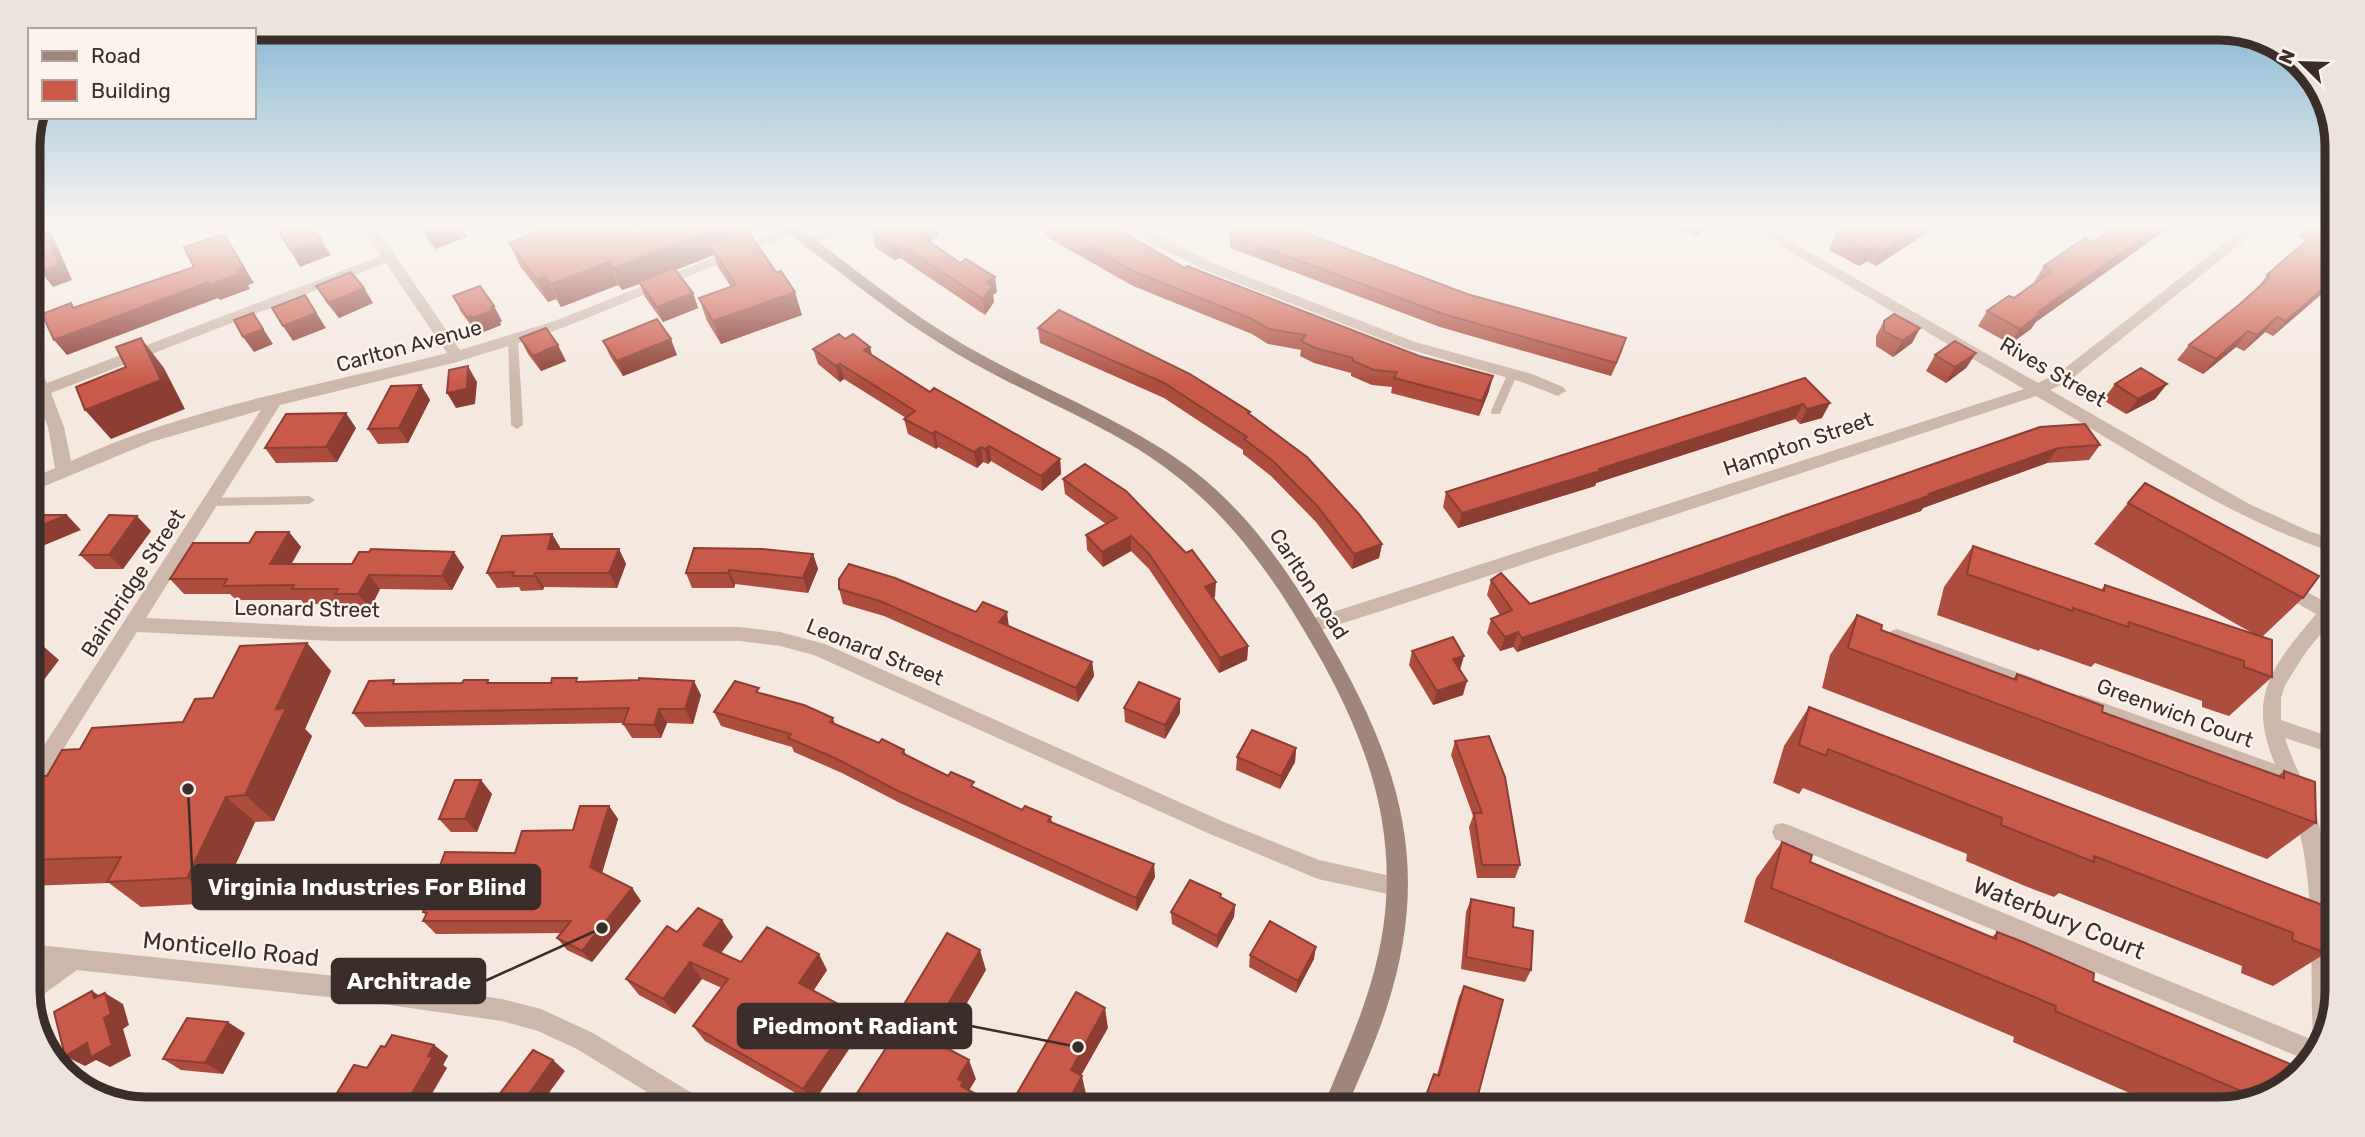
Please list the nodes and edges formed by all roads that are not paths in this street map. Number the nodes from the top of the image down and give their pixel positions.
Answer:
1 (335, 278) edge
2 (404, 278) edge
3 (678, 278) edge
4 (857, 278) edge
5 (1238, 278) edge
6 (1844, 278) edge
7 (2190, 278) edge
8 (513, 340) junction
9 (457, 357) junction
10 (1512, 375) junction
11 (40, 386) edge
12 (2039, 390) junction
13 (42, 391) junction
14 (1559, 391) dead end
15 (274, 402) junction
16 (1496, 411) dead end
17 (517, 425) dead end
18 (63, 471) junction
19 (40, 482) edge
20 (309, 500) dead end
21 (212, 502) junction
22 (2325, 542) edge
23 (2270, 579) edge
24 (2325, 603) edge
25 (2325, 615) edge
26 (133, 625) junction
27 (1311, 626) junction
28 (1885, 632) edge
29 (2272, 725) junction
30 (2325, 743) edge
31 (40, 769) edge
32 (2292, 779) junction
33 (1783, 832) dead end
34 (1397, 886) junction
35 (40, 955) edge
36 (73, 959) junction
37 (2325, 959) edge
38 (40, 985) edge
39 (2307, 1049) edge
40 (669, 1092) junction
41 (660, 1097) edge
42 (677, 1097) edge
43 (1339, 1097) edge

1 - 13 street
2 - 9 street
3 - 8 street, Carlton Avenue
4 - 27 main road, Carlton Road
5 - 10 street
6 - 12 street, Rives Street
7 - 12 street, Hampton Street
8 - 9 street, Carlton Avenue
8 - 17 lane
9 - 15 street, Carlton Avenue
10 - 14 street
10 - 16 lane
11 - 13 street
12 - 22 street, Rives Street
12 - 27 street, Hampton Street
13 - 18 street
15 - 18 street, Carlton Avenue
15 - 21 street, Bainbridge Street
18 - 19 street, Carlton Avenue
20 - 21 lane
21 - 26 street, Bainbridge Street
23 - 24 street
25 - 29 street
26 - 31 street, Bainbridge Street
26 - 34 street, Leonard Street
27 - 34 main road, Carlton Road
28 - 32 street, Greenwich Court
29 - 30 street
29 - 32 street
32 - 37 street
33 - 39 street, Waterbury Court
34 - 43 main road, Carlton Road
35 - 36 street, Monticello Road
36 - 38 street
36 - 40 street, Monticello Road
40 - 41 street
40 - 42 street, Monticello Road

